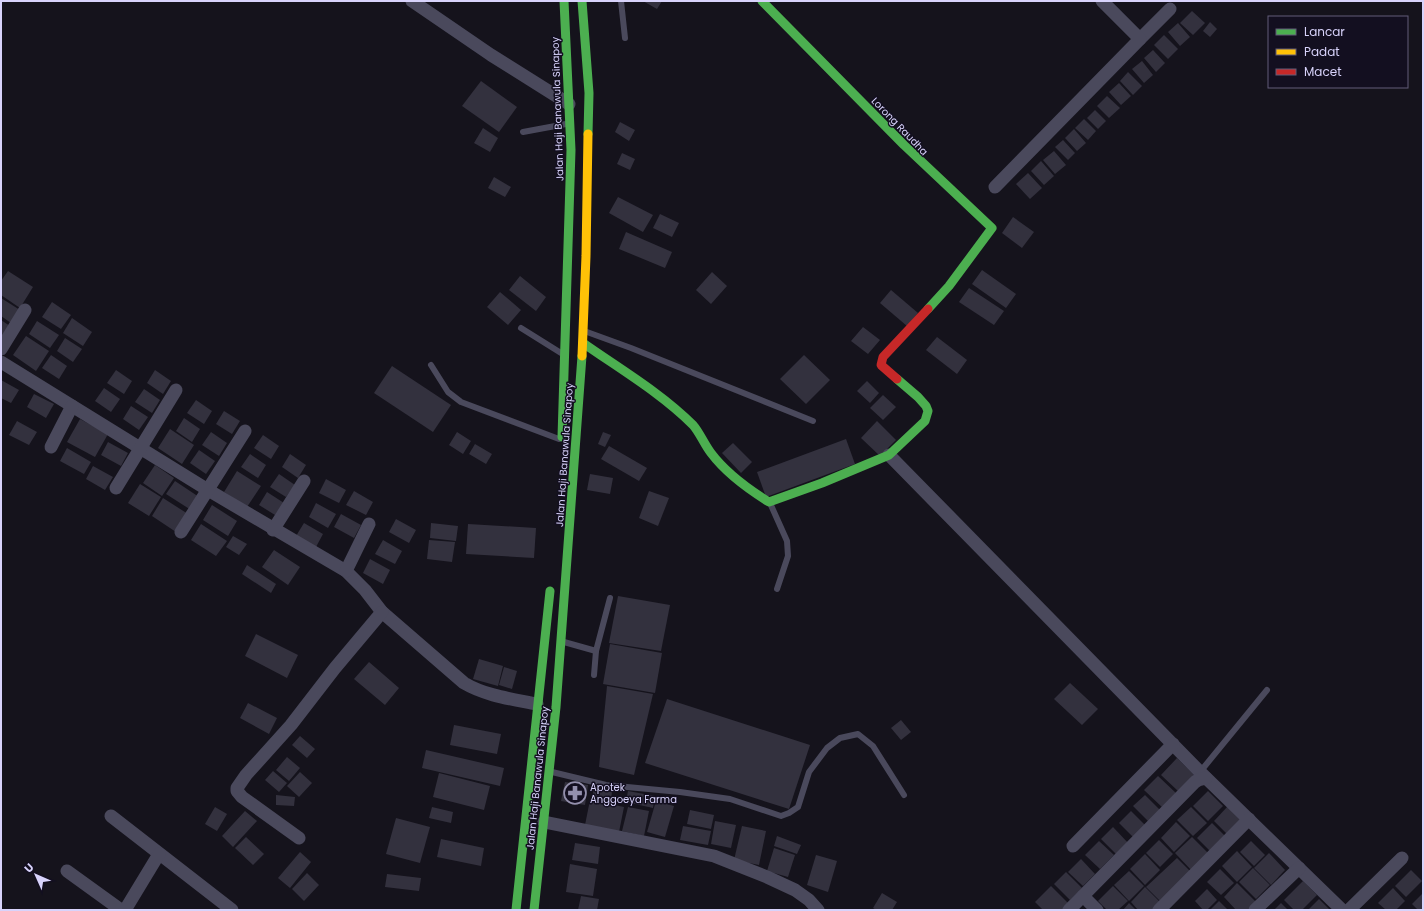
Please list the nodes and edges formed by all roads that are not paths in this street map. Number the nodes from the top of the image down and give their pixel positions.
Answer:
1 (412, 1) edge
2 (564, 1) edge
3 (582, 1) edge
4 (622, 1) edge
5 (762, 1) edge
6 (1102, 1) edge
7 (1170, 8) dead end
8 (625, 38) dead end
9 (1140, 39) junction
10 (569, 104) junction
11 (569, 123) junction
12 (523, 132) dead end
13 (995, 187) dead end
14 (25, 310) dead end
15 (522, 328) dead end
16 (584, 331) junction
17 (583, 343) junction
18 (1, 349) edge
19 (566, 356) junction
20 (1, 362) edge
21 (431, 365) dead end
22 (176, 390) dead end
23 (72, 406) junction
24 (813, 422) dead end
25 (245, 431) dead end
26 (562, 444) joint
27 (51, 447) dead end
28 (141, 449) junction
29 (889, 454) junction
30 (304, 481) dead end
31 (116, 488) dead end
32 (208, 490) junction
33 (769, 502) junction
34 (369, 524) dead end
35 (273, 530) junction
36 (181, 532) dead end
37 (346, 571) junction
38 (551, 581) dead end
39 (777, 589) dead end
40 (610, 598) dead end
41 (382, 612) junction
42 (561, 641) junction
43 (596, 651) junction
44 (594, 675) dead end
45 (1267, 690) dead end
46 (537, 704) junction
47 (1173, 744) junction
48 (548, 771) junction
49 (1203, 775) junction
50 (904, 795) dead end
51 (111, 816) dead end
52 (1249, 819) junction
53 (544, 822) junction
54 (299, 838) dead end
55 (1073, 846) dead end
56 (159, 854) junction
57 (1402, 858) dead end
58 (1299, 868) junction
59 (67, 871) dead end
60 (1083, 896) junction
61 (121, 910) edge
62 (124, 910) edge
63 (232, 910) edge
64 (516, 910) edge
65 (534, 910) edge
66 (818, 910) edge
67 (1069, 910) edge
68 (1097, 910) edge
69 (1159, 910) edge
70 (1255, 910) edge
71 (1342, 910) edge
72 (1350, 910) edge

1 - 10 street
2 - 10 main road, Jalan Haji Banawula Sinapoy
3 - 16 main road, Jalan Haji Banawula Sinapoy
4 - 8 lane
5 - 29 main road, Lorong Raudha
6 - 9 street
7 - 9 street
9 - 13 street
10 - 11 main road, Jalan Haji Banawula Sinapoy
11 - 12 lane
11 - 19 main road, Jalan Haji Banawula Sinapoy
14 - 18 street
15 - 19 lane
16 - 17 main road, Jalan Haji Banawula Sinapoy
16 - 24 lane
17 - 33 main road
17 - 42 main road, Jalan Haji Banawula Sinapoy
19 - 26 main road, Jalan Haji Banawula Sinapoy
20 - 23 street
21 - 26 lane
22 - 28 street
23 - 27 street
23 - 28 street
25 - 32 street
28 - 31 street
28 - 32 street
29 - 33 main road
29 - 47 street
30 - 35 street
32 - 35 street
32 - 36 street
33 - 39 lane
34 - 37 street
35 - 37 street
37 - 41 street
38 - 46 main road, Jalan Haji Banawula Sinapoy
40 - 43 lane
41 - 46 street
41 - 54 street
42 - 43 lane
42 - 48 main road, Jalan Haji Banawula Sinapoy
43 - 44 lane
45 - 49 lane
46 - 64 main road, Jalan Haji Banawula Sinapoy
47 - 49 street
47 - 55 street
48 - 50 lane
48 - 53 main road, Jalan Haji Banawula Sinapoy
49 - 52 street
49 - 60 street
51 - 56 street
52 - 58 street
52 - 69 street
53 - 65 main road, Jalan Haji Banawula Sinapoy
53 - 66 street
56 - 62 street
56 - 63 street
57 - 72 street
58 - 70 street
58 - 71 street
59 - 61 street
60 - 67 street
60 - 68 street

